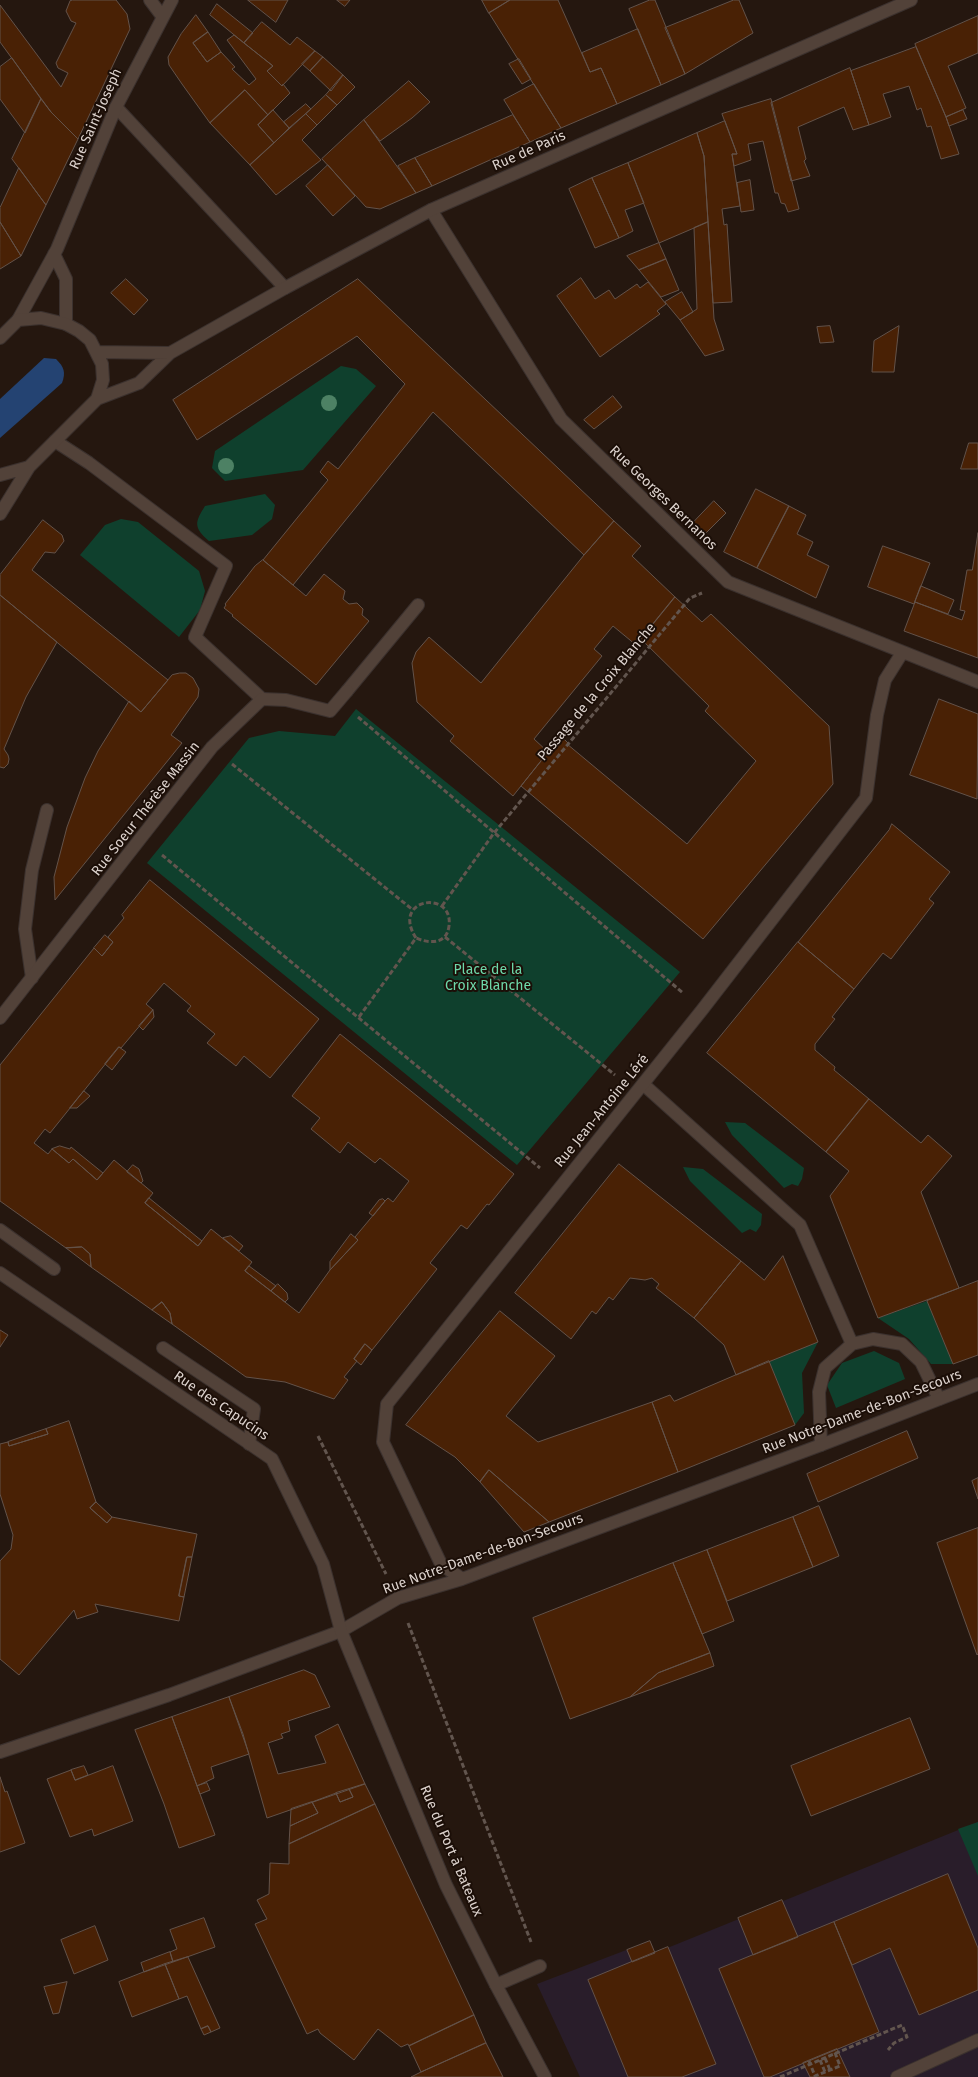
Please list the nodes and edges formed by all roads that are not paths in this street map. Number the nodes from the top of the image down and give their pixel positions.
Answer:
1 (150, 0) edge
2 (172, 0) edge
3 (910, 0) edge
4 (162, 16) junction
5 (116, 107) junction
6 (431, 210) junction
7 (54, 254) junction
8 (285, 288) junction
9 (18, 320) junction
10 (66, 324) junction
11 (0, 338) edge
12 (96, 352) junction
13 (170, 353) junction
14 (97, 399) junction
15 (55, 441) junction
16 (29, 467) junction
17 (0, 474) edge
18 (0, 514) edge
19 (418, 606) dead end
20 (902, 653) junction
21 (978, 682) edge
22 (262, 699) junction
23 (46, 810) dead end
24 (32, 978) junction
25 (0, 1018) edge
26 (640, 1088) junction
27 (0, 1230) edge
28 (54, 1270) dead end
29 (0, 1273) edge
30 (852, 1344) junction
31 (163, 1348) dead end
32 (978, 1384) edge
33 (939, 1399) junction
34 (249, 1444) junction
35 (821, 1445) junction
36 (462, 1579) junction
37 (341, 1631) junction
38 (0, 1752) edge
39 (540, 1966) road end
40 (496, 1985) junction
41 (978, 2040) edge
42 (545, 2077) edge
43 (897, 2077) edge

1 - 4 street
2 - 4 street, Rue Saint-Joseph
3 - 6 street, Rue de Paris
4 - 5 street, Rue Saint-Joseph
5 - 7 street, Rue Saint-Joseph
5 - 8 street
6 - 8 street, Rue de Paris
6 - 20 street, Rue Georges Bernanos
7 - 9 street, Rue Saint-Joseph
7 - 10 street
8 - 13 street, Rue de Paris
9 - 10 street
9 - 11 street, Rue Saint-Joseph
10 - 12 street
12 - 13 street
12 - 14 street
13 - 14 street, Rue de Paris
14 - 15 street
15 - 16 street
15 - 22 street
16 - 17 street
16 - 18 street
19 - 22 street
20 - 21 street, Rue Georges Bernanos
20 - 26 street, Rue Jean-Antoine Léré
22 - 24 street, Rue Soeur Thérèse Massin
23 - 24 street
24 - 25 street, Rue Soeur Thérèse Massin
26 - 30 street
26 - 36 street, Rue Jean-Antoine Léré
27 - 28 street
29 - 34 street, Rue des Capucins
30 - 33 street
30 - 35 street
31 - 34 street
32 - 33 street, Rue Notre-Dame-de-Bon-Secours
33 - 35 street, Rue Notre-Dame-de-Bon-Secours
34 - 37 street, Rue des Capucins
35 - 36 street, Rue Notre-Dame-de-Bon-Secours
36 - 37 street, Rue Notre-Dame-de-Bon-Secours
37 - 38 street, Rue Notre-Dame-de-Bon-Secours
37 - 40 street, Rue du Port à Bateaux
39 - 40 street
40 - 42 street, Rue du Port à Bateaux
41 - 43 street

